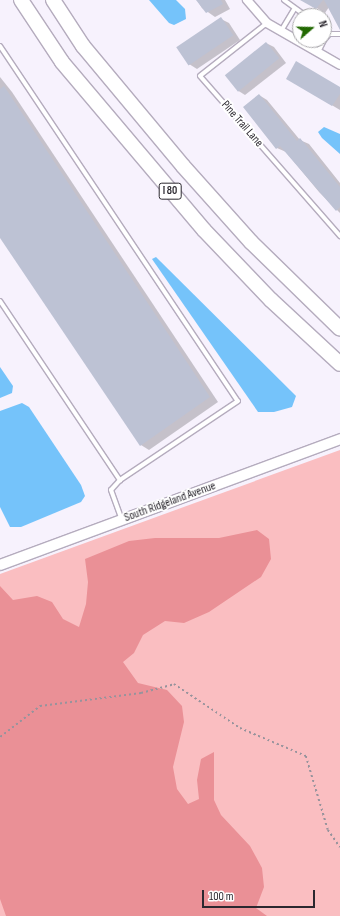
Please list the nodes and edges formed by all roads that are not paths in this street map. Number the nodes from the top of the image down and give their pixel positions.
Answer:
1 (21, 0) edge
2 (53, 0) edge
3 (247, 0) edge
4 (284, 0) edge
5 (293, 8) edge
6 (292, 12) edge
7 (267, 23) junction
8 (281, 31) junction
9 (0, 46) edge
10 (320, 48) edge
11 (318, 52) junction
12 (340, 65) edge
13 (340, 236) edge
14 (0, 301) edge
15 (340, 329) edge
16 (340, 364) edge
17 (340, 439) edge
18 (120, 480) junction
19 (122, 520) junction
20 (0, 565) edge

1 - 16 highway, I 80
2 - 15 highway, I 80
3 - 7 street
4 - 5 lane
6 - 8 lane
7 - 8 street
7 - 13 lane, Pine Trail Lane
8 - 11 street
9 - 18 lane
10 - 11 lane
11 - 12 street
14 - 18 lane
17 - 19 street, South Ridgeland Avenue
18 - 19 lane
19 - 20 street, South Ridgeland Avenue

